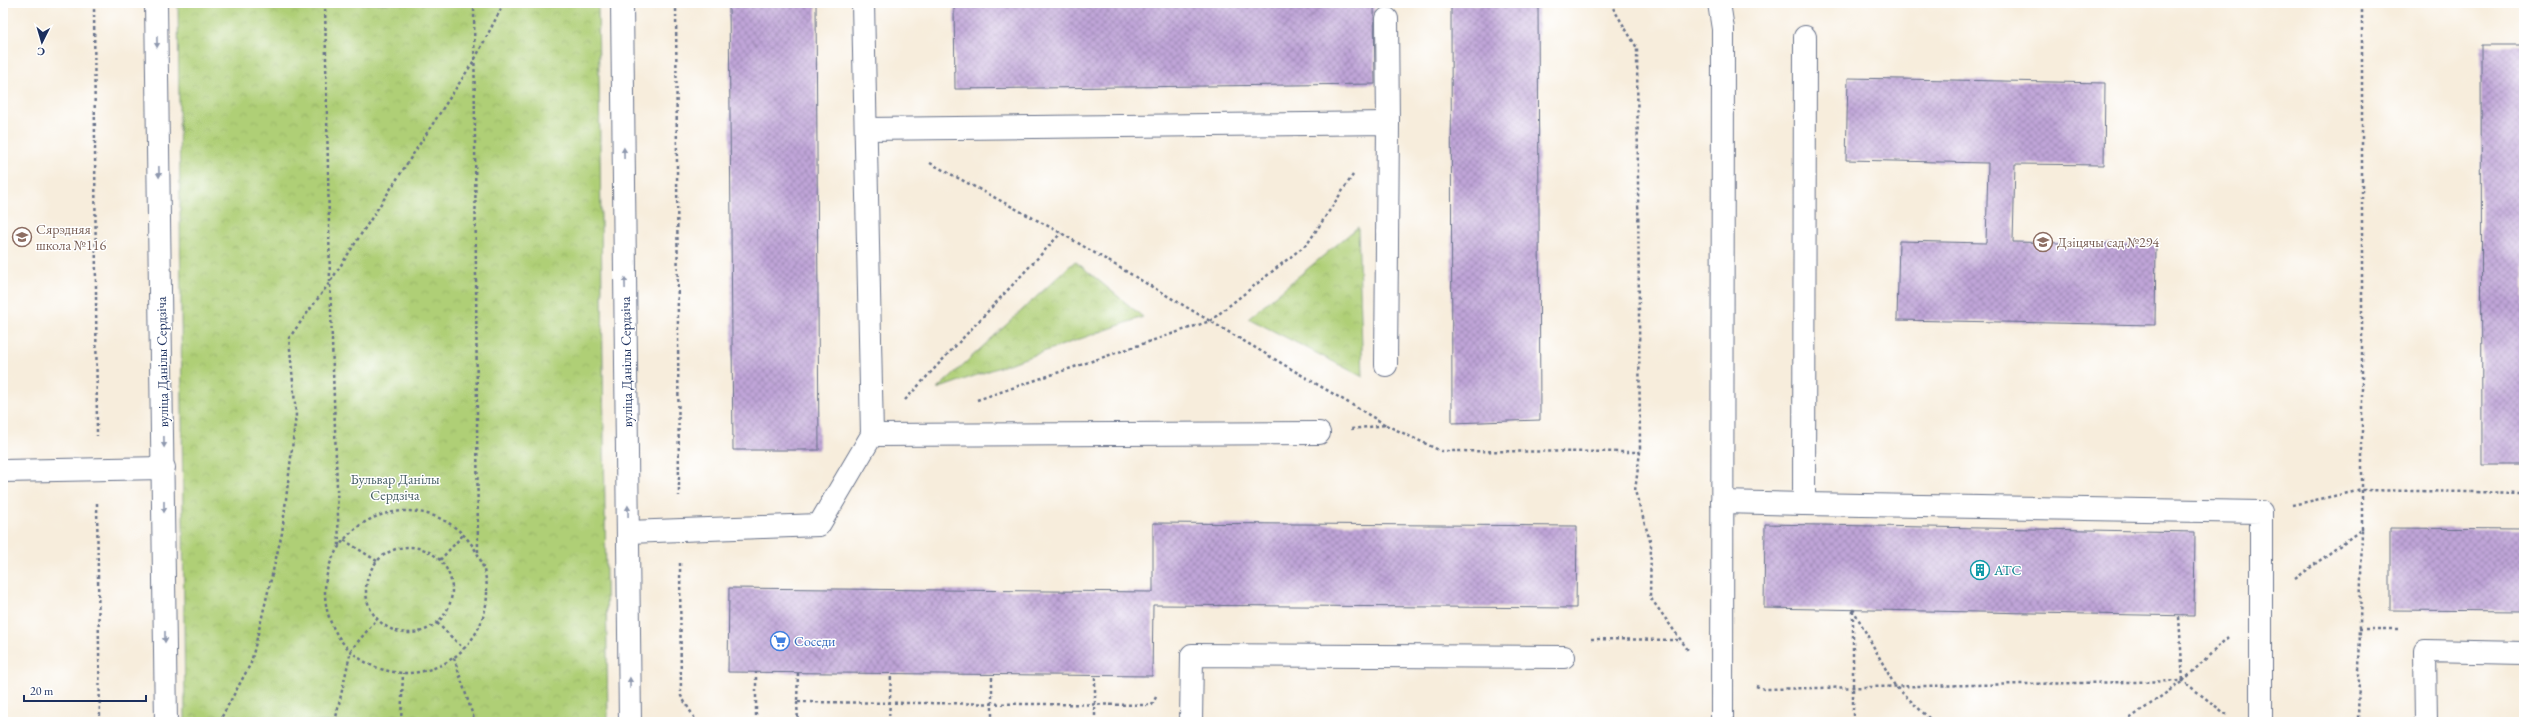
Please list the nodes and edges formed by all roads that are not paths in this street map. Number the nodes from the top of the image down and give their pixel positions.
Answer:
1 (156, 3) edge
2 (622, 3) edge
3 (863, 3) edge
4 (1719, 3) edge
5 (1387, 19) dead end
6 (1805, 37) dead end
7 (1388, 123) junction
8 (866, 129) junction
9 (1386, 365) dead end
10 (1318, 433) road end
11 (872, 435) junction
12 (164, 468) junction
13 (3, 471) edge
14 (1722, 502) junction
15 (1804, 504) junction
16 (628, 532) junction
17 (2524, 653) edge
18 (1564, 657) dead end
19 (166, 722) edge
20 (630, 722) edge
21 (1191, 722) edge
22 (1722, 722) edge
23 (2261, 722) edge
24 (2426, 722) edge

1 -> 12 street, вуліца Данілы Сердзіча
16 -> 2 street, вуліца Данілы Сердзіча
3 - 8 street
4 - 14 street
5 - 7 street
6 - 15 street
7 - 8 street
7 - 9 street
8 - 11 street
10 - 11 street
11 - 16 street
12 - 13 street
12 -> 19 street, вуліца Данілы Сердзіча
14 - 15 street
14 - 22 street
15 - 23 street
20 -> 16 street, вуліца Данілы Сердзіча
17 - 24 street
18 - 21 street

